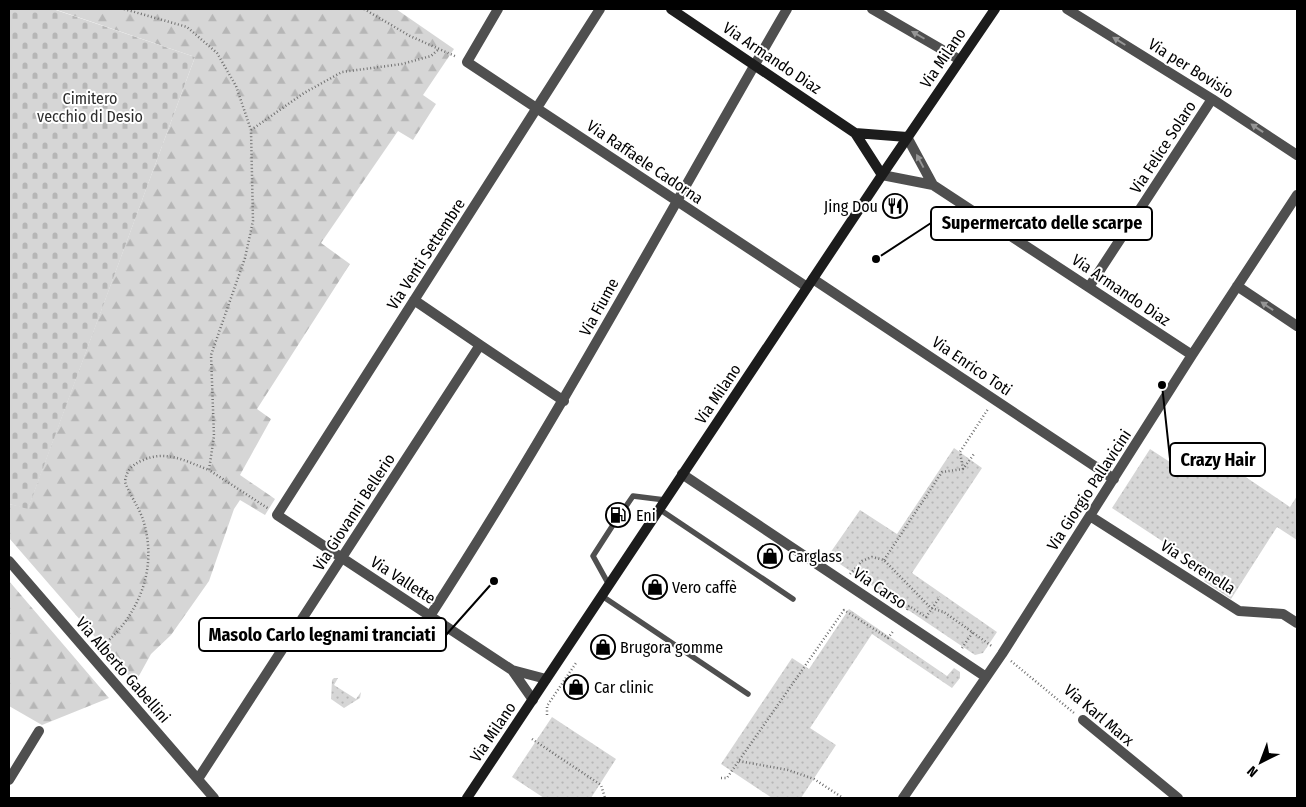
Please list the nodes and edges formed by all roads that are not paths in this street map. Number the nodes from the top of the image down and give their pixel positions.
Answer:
1 (498, 9) edge
2 (600, 9) edge
3 (671, 9) edge
4 (787, 9) edge
5 (872, 9) edge
6 (995, 9) edge
7 (1066, 9) edge
8 (960, 60) junction
9 (755, 65) junction
10 (1212, 98) junction
11 (537, 108) junction
12 (855, 133) junction
13 (907, 137) junction
14 (1297, 155) edge
15 (882, 175) junction
16 (933, 185) junction
17 (1297, 195) edge
18 (676, 202) junction
19 (810, 283) junction
20 (1089, 286) junction
21 (1237, 286) junction
22 (414, 300) junction
23 (1297, 326) edge
24 (480, 345) junction
25 (1192, 355) junction
26 (564, 401) junction
27 (682, 474) junction
28 (1114, 479) junction
29 (665, 500) junction
30 (659, 509) junction
31 (622, 512) dead end
32 (277, 515) joint
33 (1090, 516) junction
34 (613, 525) dead end
35 (342, 558) junction
36 (9, 561) edge
37 (609, 585) junction
38 (602, 596) junction
39 (793, 599) dead end
40 (430, 616) junction
41 (1297, 623) edge
42 (512, 670) junction
43 (986, 677) junction
44 (546, 680) junction
45 (748, 694) dead end
46 (533, 700) junction
47 (1083, 720) road end
48 (39, 731) dead end
49 (9, 780) edge
50 (198, 780) junction
51 (214, 798) edge
52 (467, 798) edge
53 (903, 798) edge
54 (1178, 798) edge

1 - 11 street, Via Raffaele Cadorna
2 - 11 street, Via Venti Settembre
3 - 9 main road, Via Armando Diaz
4 - 9 street, Via Fiume
8 -> 5 street
6 - 8 main road, Via Milano
10 -> 7 street, Via per Bovisio
8 - 13 main road, Via Milano
9 - 12 main road, Via Armando Diaz
9 - 18 street, Via Fiume
14 -> 10 street, Via per Bovisio
10 - 20 street, Via Felice Solaro
11 - 18 street, Via Raffaele Cadorna
11 - 22 street, Via Venti Settembre
12 - 13 main road, Via Armando Diaz
12 - 15 main road, Via Armando Diaz
13 - 15 main road, Via Milano
16 -> 13 street, Via Armando Diaz
15 - 16 street, Via Armando Diaz
15 - 19 main road, Via Milano
16 - 20 street, Via Armando Diaz
17 - 21 street, Via Giorgio Pallavicini
18 - 19 street, Via Raffaele Cadorna
18 - 26 street, Via Fiume
19 - 27 main road, Via Milano
19 - 28 street, Via Enrico Toti
20 - 25 street, Via Armando Diaz
23 -> 21 street
21 - 25 street, Via Giorgio Pallavicini
22 - 24 street
22 - 32 street, Via Venti Settembre
24 - 26 street
24 - 35 street, Via Giovanni Bellerio
25 - 28 street, Via Giorgio Pallavicini
26 - 40 street, Via Fiume
27 - 29 main road, Via Milano
27 - 43 street, Via Carso
28 - 33 street, Via Giorgio Pallavicini
29 - 30 main road, Via Milano
29 - 31 lane
30 - 37 main road, Via Milano
30 - 39 lane
32 - 35 street, Via Vallette
33 - 41 street, Via Serenella
33 - 43 street, Via Giorgio Pallavicini
34 - 37 lane
35 - 40 street, Via Vallette
35 - 50 street, Via Giovanni Bellerio
36 - 50 street, Via Alberto Gabellini
37 - 38 main road, Via Milano
38 - 44 main road, Via Milano
38 - 45 lane
40 - 42 street, Via Vallette
42 - 44 street, Via Vallette
42 - 46 street, Via Vallette
43 - 53 street, Via Giorgio Pallavicini
44 - 46 main road, Via Milano
46 - 52 main road, Via Milano
47 - 54 street, Via Karl Marx
48 - 49 street
50 - 51 street, Via Alberto Gabellini

